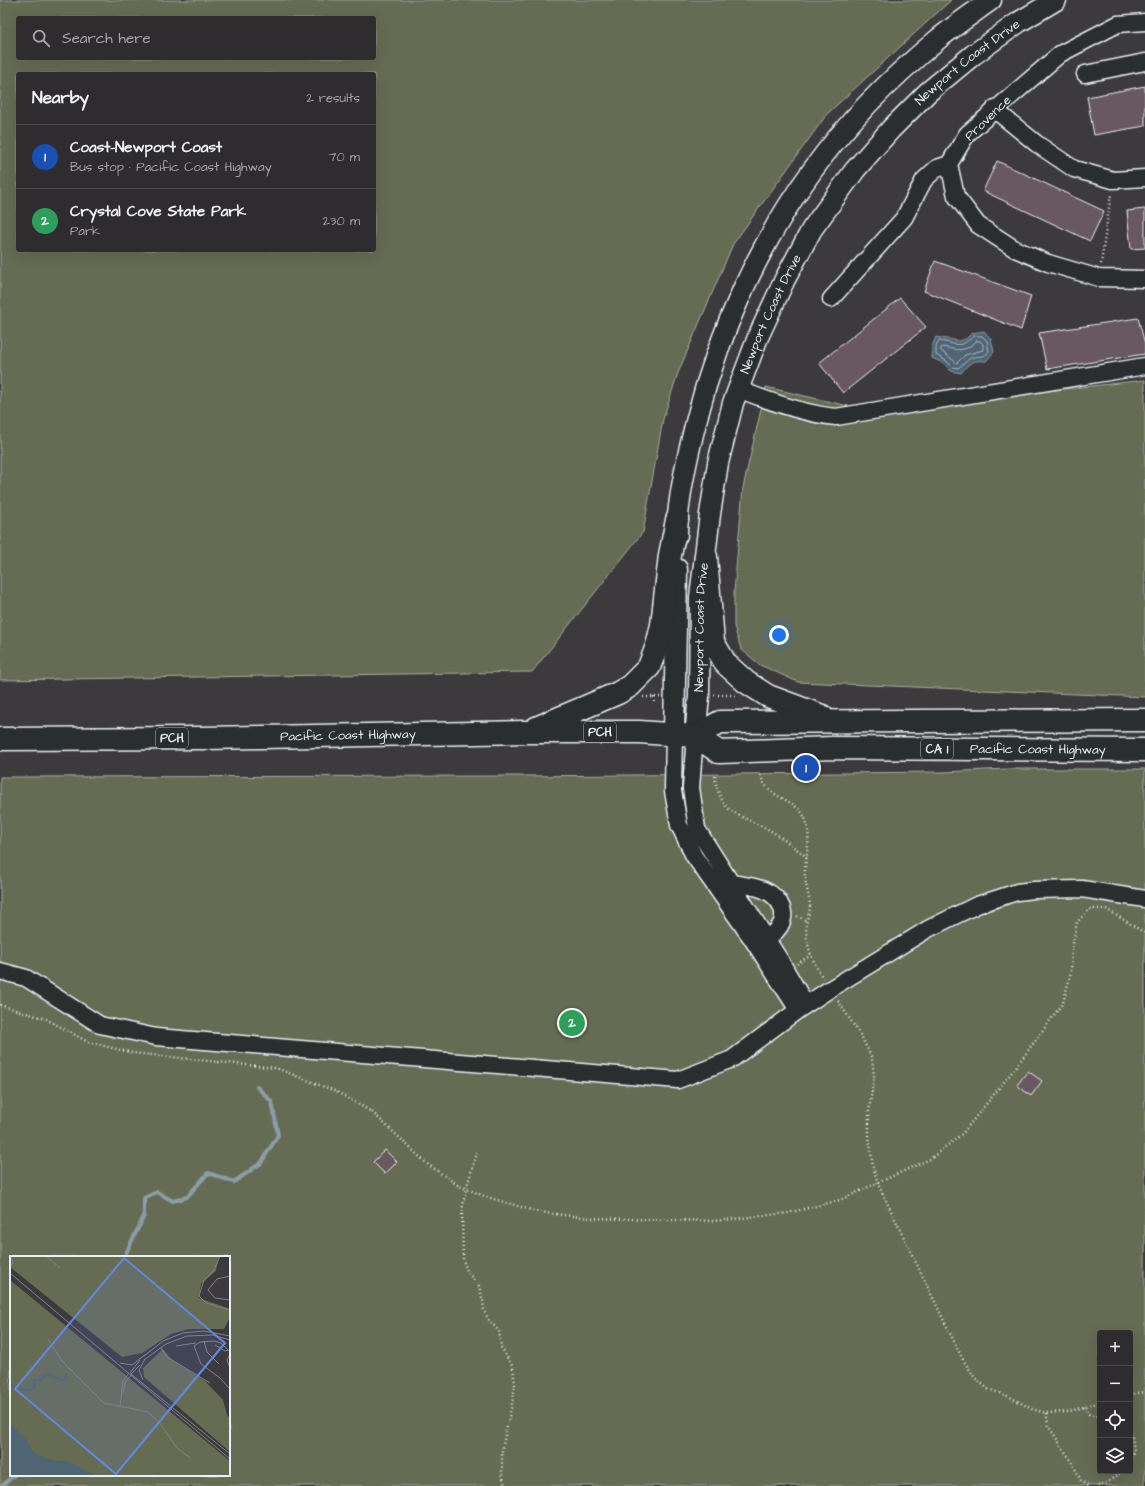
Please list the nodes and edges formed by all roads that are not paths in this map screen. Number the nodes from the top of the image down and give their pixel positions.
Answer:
1 (991, 0) edge
2 (1056, 0) edge
3 (1145, 22) edge
4 (1145, 62) edge
5 (1085, 74) dead end
6 (995, 108) junction
7 (949, 164) junction
8 (1145, 178) edge
9 (1145, 279) edge
10 (831, 299) dead end
11 (1145, 366) edge
12 (738, 390) junction
13 (677, 520) junction
14 (706, 557) junction
15 (1145, 720) edge
16 (836, 722) junction
17 (525, 732) junction
18 (684, 735) junction
19 (0, 739) edge
20 (1145, 750) edge
21 (731, 883) junction
22 (1145, 899) edge
23 (760, 940) junction
24 (0, 971) edge
25 (802, 1007) junction

1 - 13 main road, Newport Coast Drive
2 - 12 main road, Newport Coast Drive
3 - 6 street, Provence
4 - 5 street
6 - 7 street, Provence
6 - 8 street
7 - 9 street
7 - 10 street
11 - 12 street
12 - 14 main road, Newport Coast Drive
13 - 17 highway
13 - 18 main road, Newport Coast Drive
14 - 16 highway
14 - 18 main road, Newport Coast Drive
15 - 16 highway, CA 1
16 - 18 highway, CA 1
17 - 18 highway, Pacific Coast Highway / PCH
17 - 19 highway, Pacific Coast Highway / PCH
18 - 20 highway, Pacific Coast Highway / CA 1
18 - 21 street
18 - 23 street
21 - 23 street
21 - 23 street
22 - 25 street
23 - 25 street
24 - 25 street

